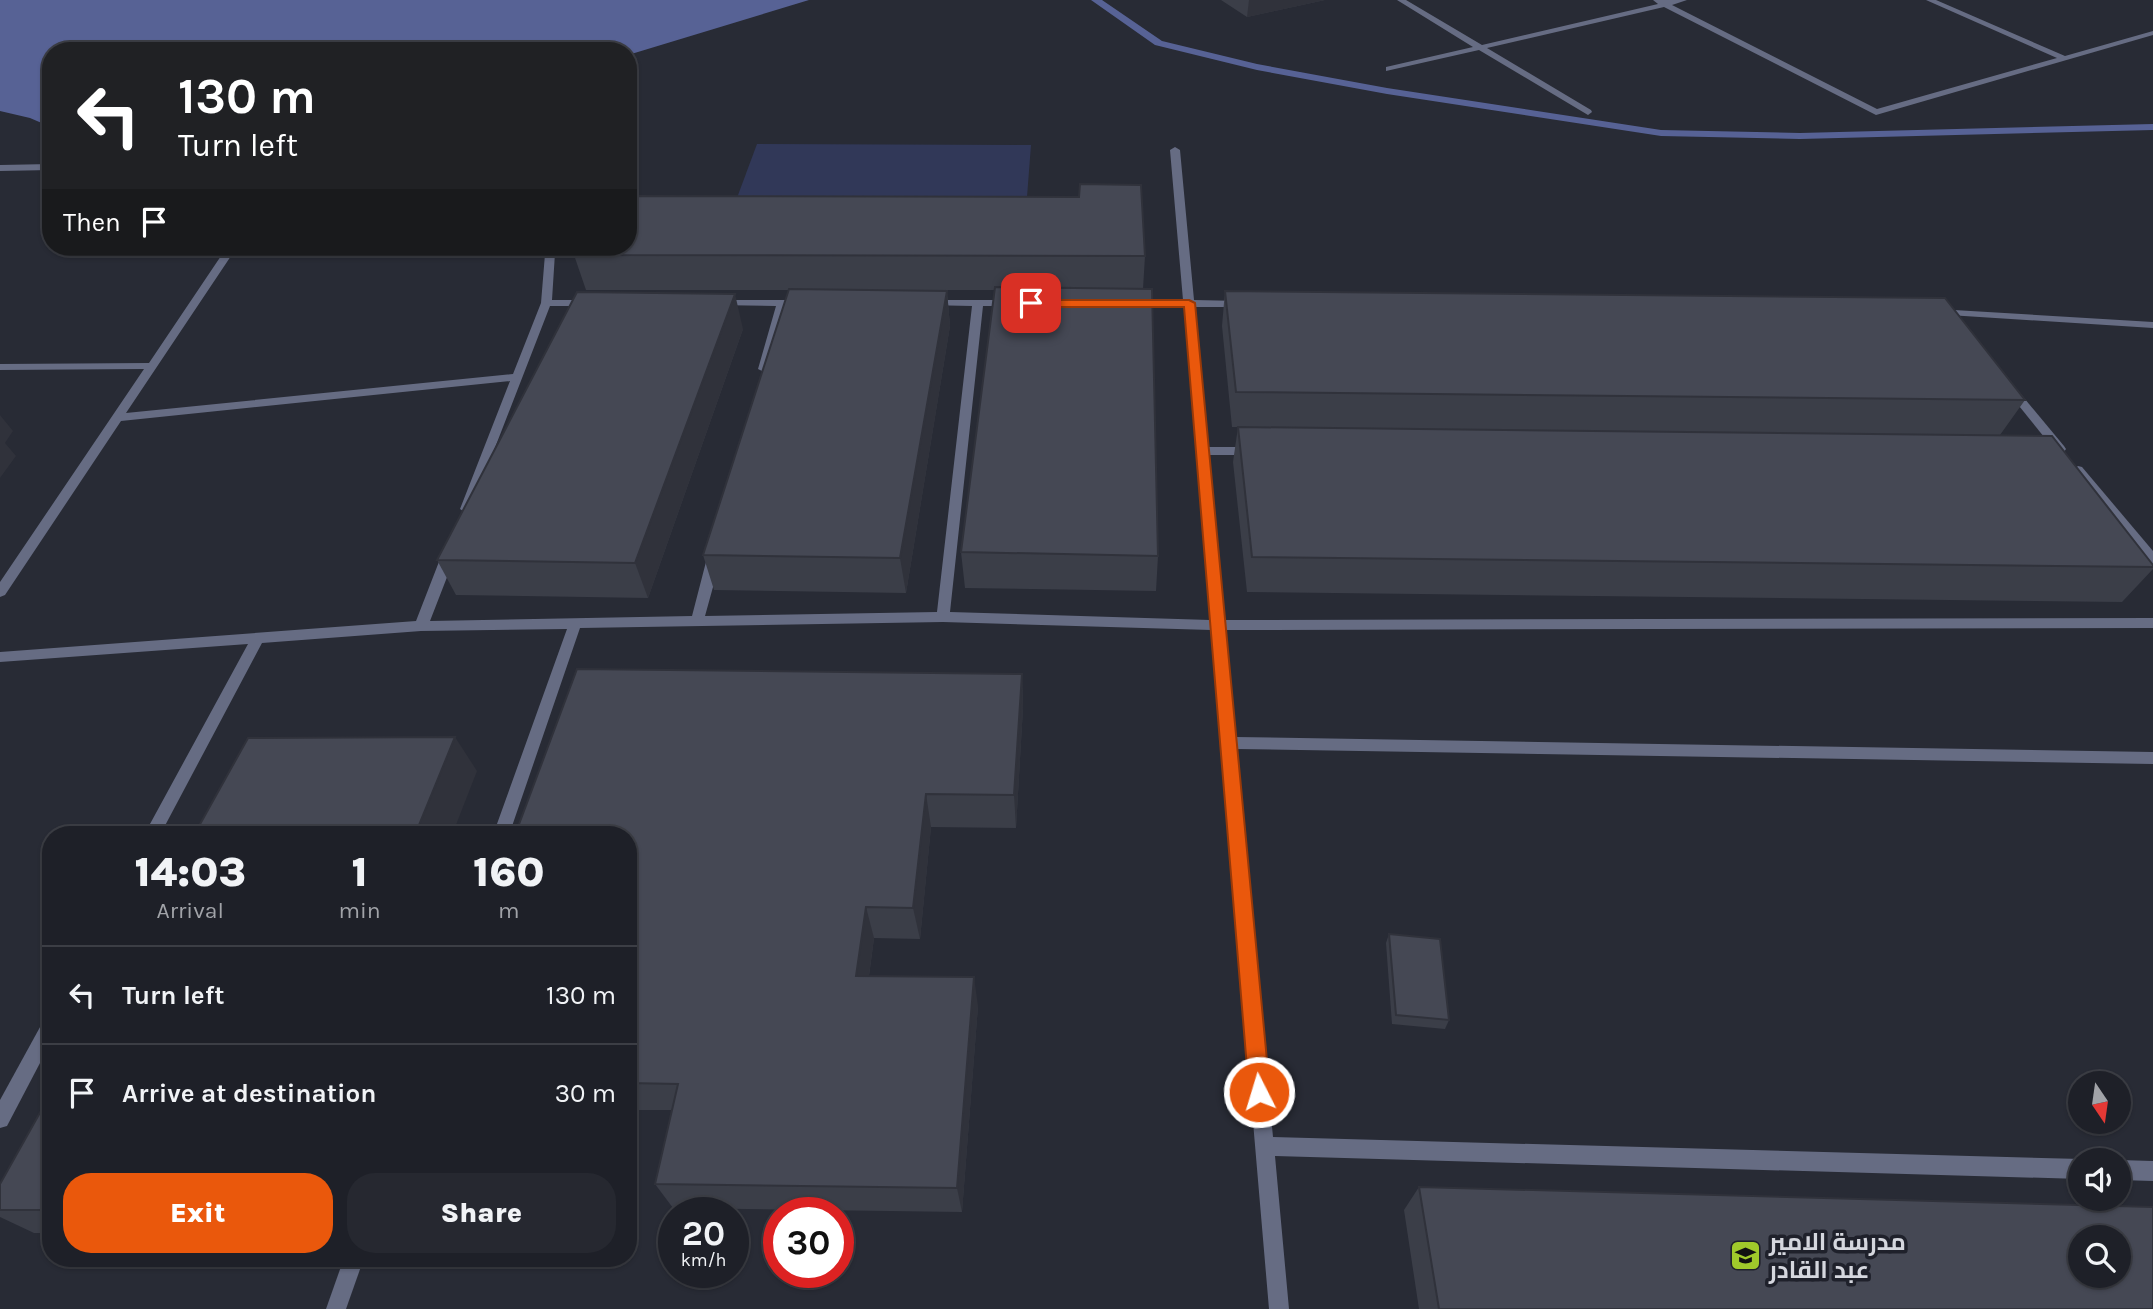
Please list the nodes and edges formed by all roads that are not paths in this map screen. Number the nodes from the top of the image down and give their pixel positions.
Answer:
1 (1401, 0) edge
2 (1684, 0) edge
3 (1930, 0) edge
4 (1661, 2) edge
5 (2153, 33) edge
6 (1480, 48) junction
7 (2064, 58) junction
8 (1389, 69) dead end
9 (1588, 112) dead end
10 (1175, 150) dead end
11 (42, 167) edge
12 (0, 168) edge
13 (226, 256) edge
14 (550, 256) edge
15 (546, 303) junction
16 (602, 303) edge
17 (713, 303) edge
18 (782, 303) junction
19 (821, 303) edge
20 (913, 303) edge
21 (978, 303) junction
22 (1018, 303) edge
23 (1123, 303) edge
24 (1189, 303) junction
25 (1258, 304) edge
26 (1919, 311) edge
27 (1947, 312) junction
28 (1955, 322) edge
29 (2153, 325) edge
30 (152, 366) junction
31 (0, 367) edge
32 (1999, 374) edge
33 (517, 377) junction
34 (761, 383) edge
35 (117, 418) junction
36 (1202, 451) junction
37 (1271, 451) edge
38 (2054, 458) edge
39 (2068, 458) junction
40 (459, 526) edge
41 (454, 539) edge
42 (718, 542) edge
43 (2153, 560) edge
44 (0, 592) edge
45 (943, 617) junction
46 (696, 622) junction
47 (2153, 623) edge
48 (575, 624) junction
49 (1216, 625) junction
50 (421, 626) junction
51 (258, 638) junction
52 (0, 657) edge
53 (1227, 743) junction
54 (2153, 758) edge
55 (157, 826) edge
56 (504, 826) edge
57 (42, 1041) edge
58 (0, 1119) edge
59 (1264, 1146) junction
60 (2068, 1169) edge
61 (2131, 1170) edge
62 (2153, 1171) edge
63 (351, 1267) edge
64 (336, 1309) edge
65 (1279, 1309) edge

1 - 6 street
2 - 4 street
3 - 7 street
4 - 6 street
4 - 7 street
5 - 7 street
6 - 8 street
6 - 9 street
10 - 24 street
11 - 12 street
13 - 30 street
14 - 15 street
15 - 16 street
15 - 33 street
17 - 18 street
18 - 19 street
18 - 34 street
20 - 21 street
21 - 22 street
21 - 45 street
23 - 24 street
24 - 25 street
24 - 36 street
26 - 27 street
27 - 28 street
27 - 29 street
30 - 31 street
30 - 35 street
32 - 39 street
33 - 35 street
33 - 40 street
35 - 44 street
36 - 37 street
36 - 49 street
38 - 39 street
39 - 43 street
41 - 50 street
42 - 46 street
45 - 46 street
45 - 49 street
46 - 48 street
47 - 49 street
48 - 50 street
48 - 56 street
49 - 53 street
50 - 51 street
51 - 52 street
51 - 55 street
53 - 54 street
53 - 59 street
57 - 58 street
59 - 60 street
59 - 65 street
61 - 62 street
63 - 64 street

